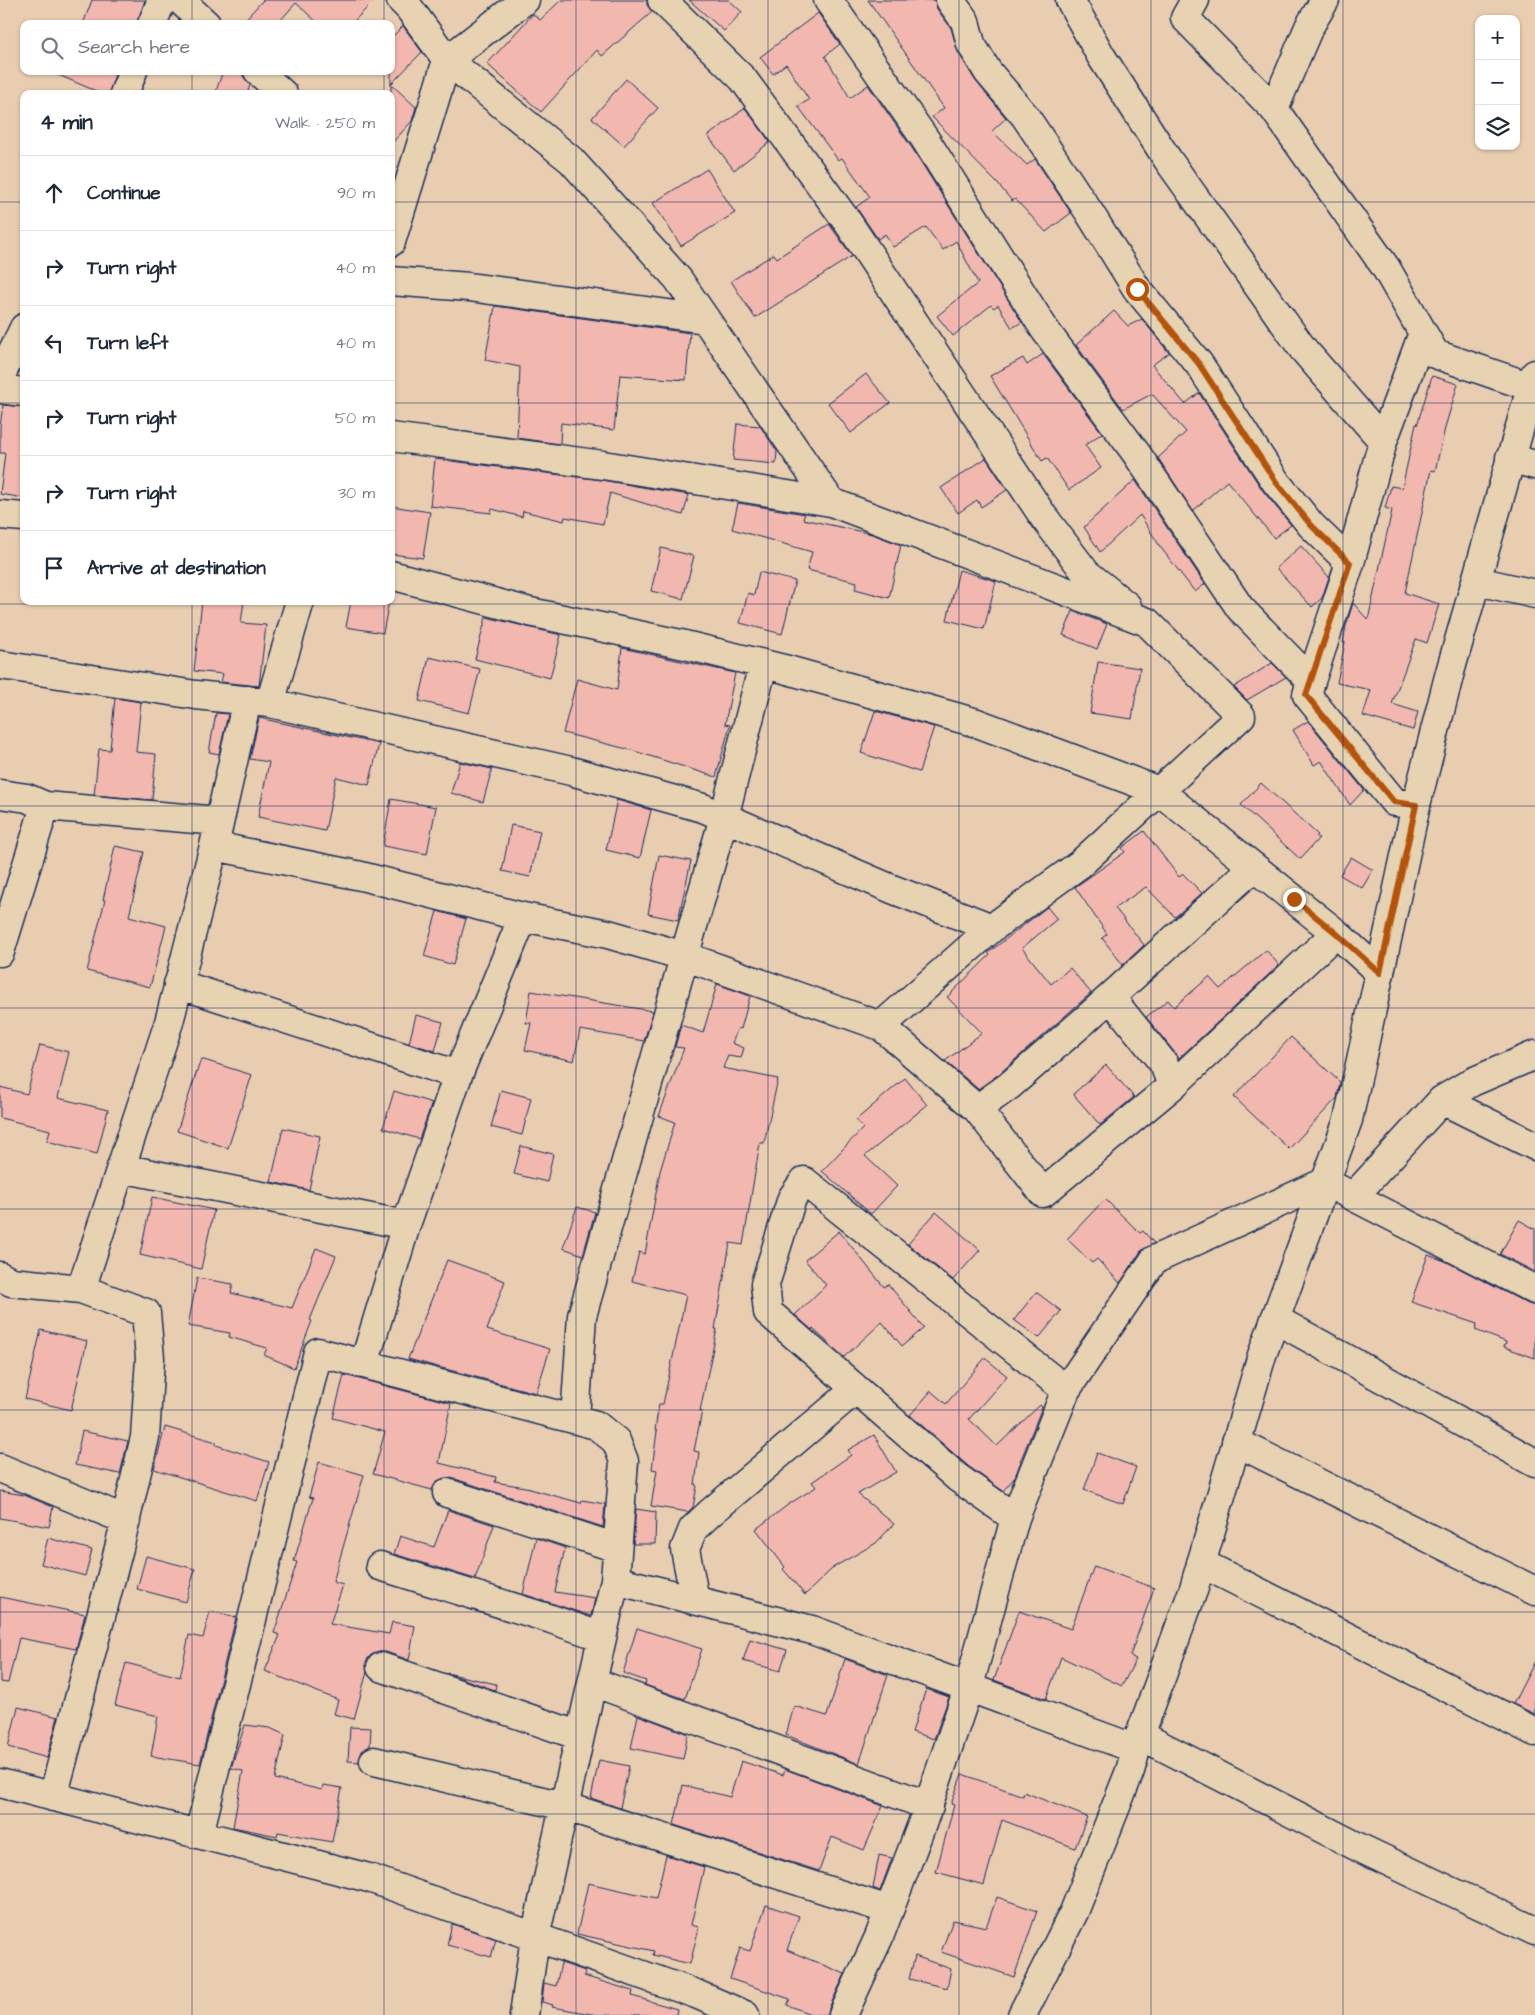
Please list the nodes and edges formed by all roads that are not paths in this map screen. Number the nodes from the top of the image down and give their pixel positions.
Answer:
1 (162, 0) edge
2 (180, 0) edge
3 (401, 0) edge
4 (525, 0) edge
5 (662, 0) edge
6 (950, 0) edge
7 (1196, 0) edge
8 (1325, 0) edge
9 (1074, 2) edge
10 (835, 3) edge
11 (154, 20) edge
12 (202, 20) edge
13 (447, 60) junction
14 (131, 75) edge
15 (262, 75) edge
16 (126, 90) edge
17 (279, 90) edge
18 (1274, 109) junction
19 (396, 203) edge
20 (395, 281) edge
21 (705, 319) junction
22 (1423, 333) junction
23 (20, 336) edge
24 (0, 377) edge
25 (1533, 380) edge
26 (0, 389) edge
27 (20, 392) edge
28 (395, 438) edge
29 (1383, 441) junction
30 (1523, 461) edge
31 (831, 502) junction
32 (0, 515) edge
33 (20, 517) edge
34 (1350, 563) junction
35 (395, 576) edge
36 (1476, 581) junction
37 (1535, 594) edge
38 (298, 605) edge
39 (1147, 622) junction
40 (0, 665) edge
41 (763, 665) junction
42 (1311, 681) junction
43 (258, 702) junction
44 (1159, 791) junction
45 (0, 794) edge
46 (1416, 805) junction
47 (45, 806) junction
48 (724, 817) junction
49 (217, 833) junction
50 (1254, 867) junction
51 (523, 917) junction
52 (992, 928) junction
53 (1336, 933) junction
54 (0, 952) edge
55 (684, 956) junction
56 (1380, 973) junction
57 (178, 984) junction
58 (1111, 998) junction
59 (881, 1026) junction
60 (1535, 1055) edge
61 (458, 1075) junction
62 (1172, 1086) junction
63 (1442, 1100) junction
64 (977, 1109) junction
65 (1535, 1146) edge
66 (121, 1168) junction
67 (1325, 1182) junction
68 (1354, 1196) junction
69 (406, 1226) junction
70 (0, 1276) edge
71 (81, 1289) junction
72 (1535, 1290) edge
73 (1275, 1319) junction
74 (364, 1364) junction
75 (856, 1390) junction
76 (1066, 1390) junction
77 (575, 1419) junction
78 (1236, 1442) junction
79 (1535, 1463) edge
80 (0, 1468) edge
81 (447, 1493) dead end
82 (1015, 1518) junction
83 (126, 1520) junction
84 (617, 1548) junction
85 (1201, 1563) junction
86 (380, 1566) dead end
87 (615, 1580) junction
88 (1535, 1591) edge
89 (695, 1600) junction
90 (602, 1637) junction
91 (381, 1667) dead end
92 (593, 1682) junction
93 (969, 1686) junction
94 (1535, 1732) edge
95 (580, 1736) junction
96 (1138, 1742) junction
97 (374, 1761) dead end
98 (0, 1783) edge
99 (53, 1797) junction
100 (564, 1806) junction
101 (929, 1806) junction
102 (199, 1834) junction
103 (889, 1910) junction
104 (1535, 1931) edge
105 (535, 1937) junction
106 (524, 2015) edge
107 (745, 2015) edge
108 (843, 2015) edge
109 (1022, 2015) edge

1 - 11 street
2 - 12 street
3 - 13 street
4 - 13 street
5 - 39 street
6 - 34 street
7 - 18 street
8 - 18 street
9 - 29 street
10 - 42 street
13 - 19 street
13 - 21 street
14 - 16 street
15 - 17 street
18 - 22 street
20 - 21 street
21 - 31 street
22 - 25 street
22 - 29 street
23 - 24 street
25 - 30 street
26 - 27 street
28 - 31 street
29 - 34 street
30 - 36 street
31 - 39 street
32 - 33 street
34 - 42 street
35 - 41 street
36 - 37 street
36 - 46 street
38 - 43 street
39 - 44 street
40 - 43 street
41 - 44 street
41 - 48 street
42 - 46 street
43 - 48 street
43 - 49 street
44 - 50 street
44 - 52 street
45 - 47 street
46 - 56 street
47 - 49 street
47 - 54 street
48 - 52 street
48 - 55 street
49 - 51 street
49 - 57 street
50 - 53 street
50 - 58 street
51 - 55 street
51 - 61 street
52 - 59 street
53 - 56 street
53 - 62 street
55 - 59 street
55 - 77 street
56 - 67 street
57 - 61 street
57 - 66 street
58 - 62 street
58 - 64 street
59 - 64 street
60 - 63 street
61 - 69 street
62 - 64 street
63 - 65 street
63 - 68 street
66 - 69 street
66 - 71 street
67 - 68 street
67 - 73 street
67 - 76 street
68 - 72 street
69 - 74 street
70 - 71 street
71 - 83 street
73 - 78 street
73 - 79 street
74 - 77 street
74 - 102 street
75 - 76 street
75 - 82 street
75 - 89 street
76 - 82 street
77 - 84 street
78 - 85 street
78 - 88 street
80 - 83 street
81 - 84 street
82 - 93 street
83 - 99 street
84 - 87 street
85 - 94 street
85 - 96 street
86 - 90 street
87 - 89 street
87 - 90 street
89 - 93 street
90 - 92 street
91 - 95 street
92 - 95 street
92 - 101 street
93 - 96 street
93 - 101 street
95 - 100 street
96 - 104 street
96 - 109 street
97 - 100 street
98 - 99 street
99 - 102 street
100 - 103 street
100 - 105 street
101 - 103 street
102 - 105 street
103 - 108 street
105 - 106 street
105 - 107 street

